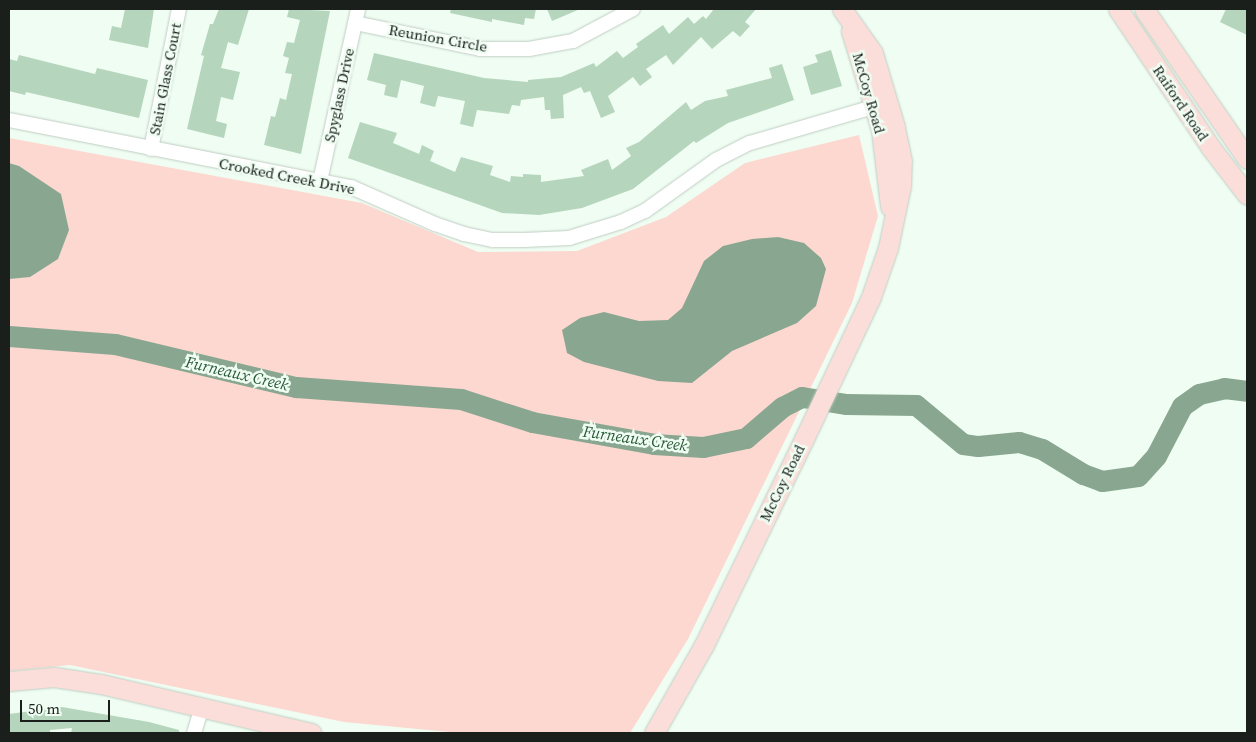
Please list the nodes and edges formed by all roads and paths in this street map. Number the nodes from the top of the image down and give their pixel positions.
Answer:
1 (179, 9) edge
2 (358, 9) edge
3 (633, 9) edge
4 (1118, 9) edge
5 (1144, 9) edge
6 (845, 15) edge
7 (355, 23) junction
8 (882, 104) junction
9 (9, 120) edge
10 (151, 149) junction
11 (1247, 160) edge
12 (320, 181) junction
13 (1247, 195) edge
14 (9, 681) edge
15 (202, 706) junction
16 (194, 733) edge
17 (312, 733) edge
18 (654, 733) edge

1 - 10 street, Stain Glass Court
2 - 7 street, Spyglass Drive
3 - 7 street, Reunion Circle
4 - 13 street, Raiford Road
5 - 11 street, Raiford Road
6 - 8 street, McCoy Road
7 - 12 street, Spyglass Drive
8 - 12 street, Crooked Creek Drive
8 - 18 street, McCoy Road
9 - 10 street, Crooked Creek Drive
10 - 12 street, Crooked Creek Drive
14 - 15 street
15 - 16 street
15 - 17 street

